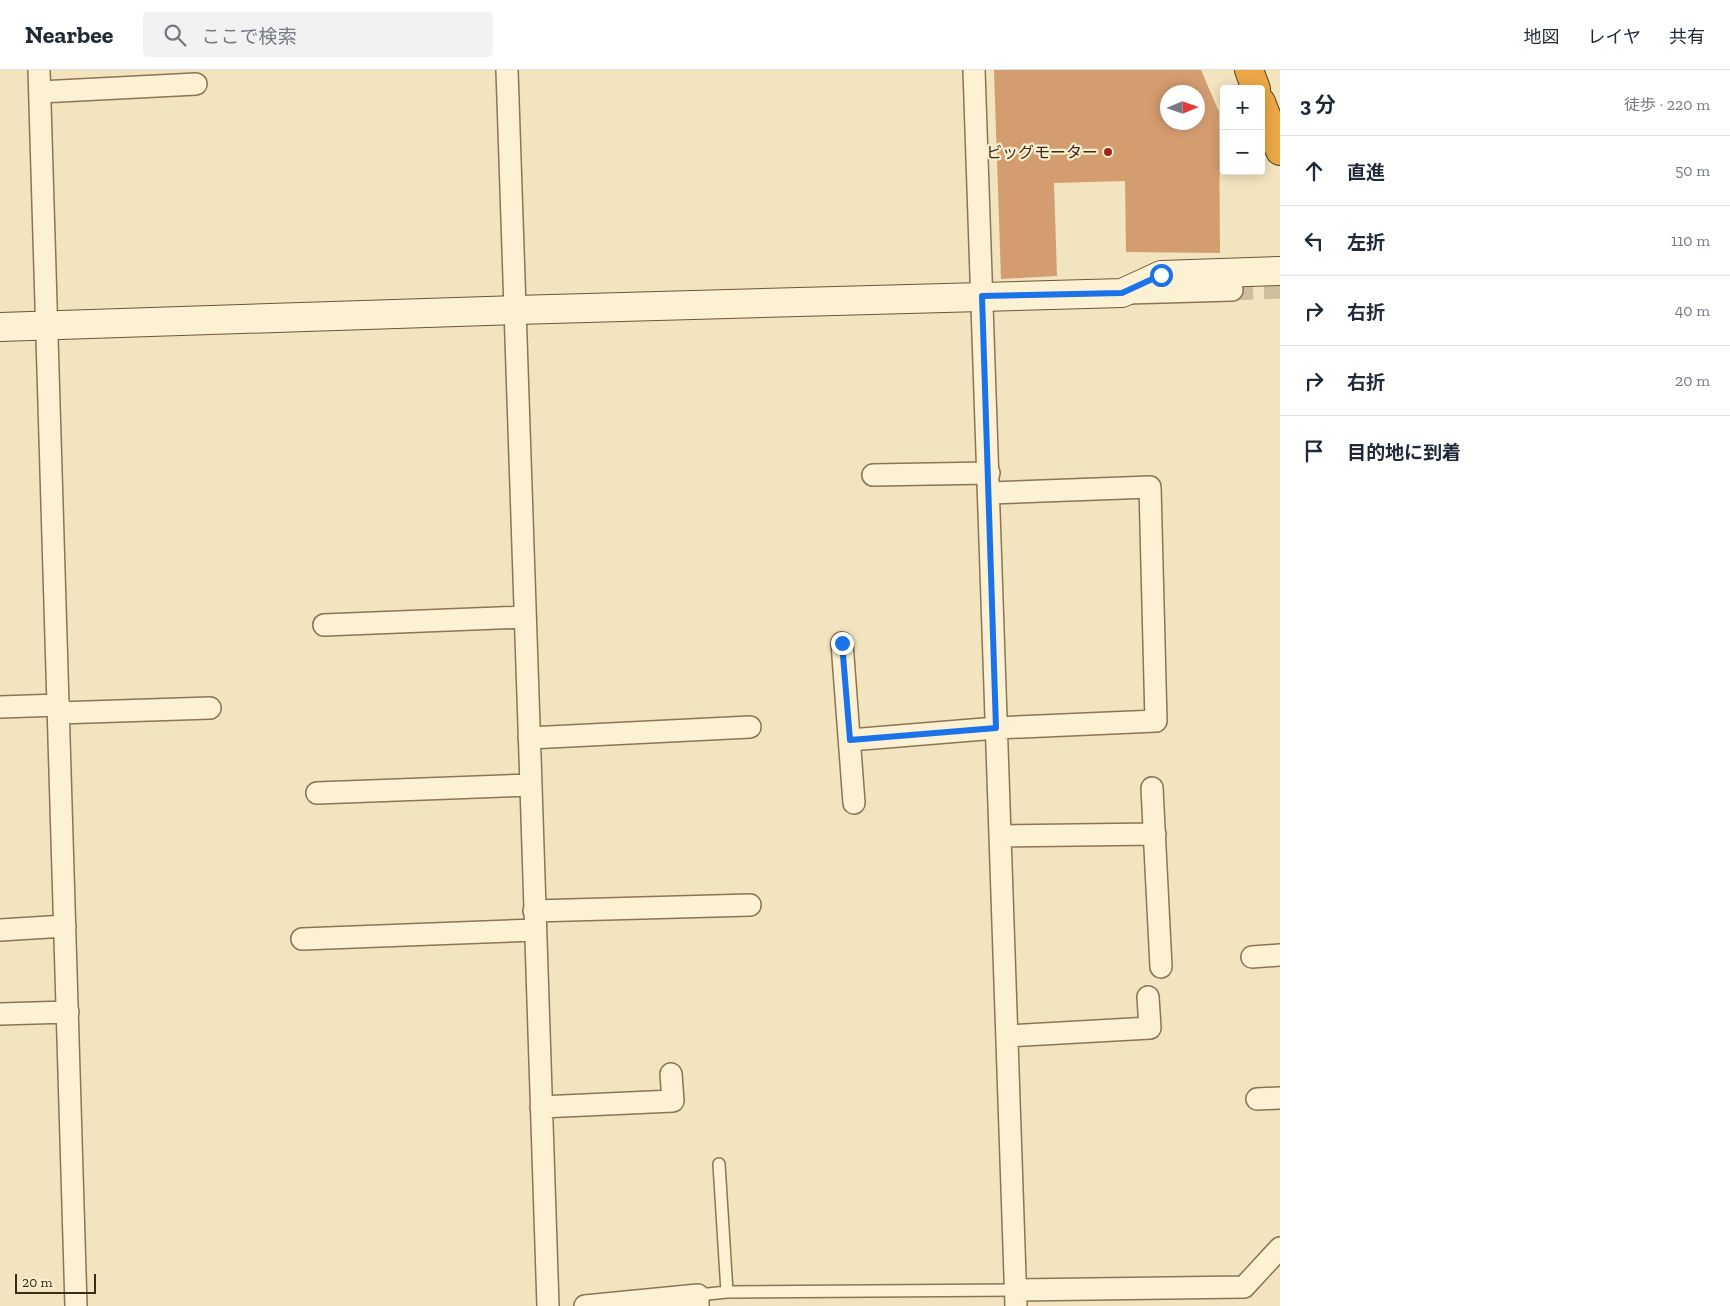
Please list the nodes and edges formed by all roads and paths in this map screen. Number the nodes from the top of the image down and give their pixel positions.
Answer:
1 (39, 70) edge
2 (507, 70) edge
3 (974, 70) edge
4 (1249, 70) edge
5 (196, 84) dead end
6 (1255, 85) edge
7 (40, 92) junction
8 (1265, 112) edge
9 (1280, 151) edge
10 (1280, 271) edge
11 (1232, 290) tunnel mouth
12 (1122, 293) junction
13 (982, 296) junction
14 (516, 310) junction
15 (47, 326) junction
16 (0, 327) edge
17 (873, 475) dead end
18 (989, 483) junction
19 (525, 617) junction
20 (324, 625) dead end
21 (842, 643) dead end
22 (0, 707) edge
23 (210, 708) dead end
24 (59, 709) junction
25 (750, 727) dead end
26 (996, 728) junction
27 (529, 738) junction
28 (850, 740) junction
29 (530, 785) junction
30 (1152, 788) dead end
31 (317, 793) dead end
32 (854, 803) dead end
33 (1155, 834) junction
34 (1000, 836) junction
35 (750, 905) dead end
36 (534, 920) junction
37 (65, 926) junction
38 (0, 930) edge
39 (302, 939) dead end
40 (1280, 955) edge
41 (1252, 957) dead end
42 (1160, 967) dead end
43 (1148, 997) dead end
44 (68, 1012) junction
45 (0, 1014) edge
46 (1008, 1036) junction
47 (671, 1074) dead end
48 (1256, 1098) dead end
49 (1280, 1098) edge
50 (541, 1107) junction
51 (719, 1164) dead end
52 (1280, 1248) edge
53 (727, 1292) junction
54 (1016, 1298) edge
55 (698, 1301) edge
56 (76, 1306) edge
57 (548, 1306) edge
58 (586, 1306) edge

1 - 7 street
2 - 14 street
3 - 13 street
4 - 6 highway
5 - 7 street
7 - 15 street
8 - 9 highway
10 - 12 street
11 - 12 street
12 - 13 street
13 - 14 street
13 - 18 street
14 - 15 street
14 - 19 street
15 - 16 street
15 - 24 street
17 - 18 street
18 - 26 street
18 - 26 street
19 - 20 street
19 - 27 street
21 - 28 street
22 - 24 street
23 - 24 street
24 - 37 street
25 - 27 street
26 - 28 street
26 - 34 street
27 - 29 street
28 - 32 street
29 - 31 street
29 - 36 street
30 - 33 street
33 - 34 street
33 - 42 street
34 - 46 street
35 - 36 street
36 - 39 street
36 - 50 street
37 - 38 street
37 - 44 street
40 - 41 street
43 - 46 street
44 - 45 street
44 - 56 street
46 - 54 street
47 - 50 street
48 - 49 street
50 - 57 street
51 - 53 lane
52 - 54 street
53 - 54 lane
53 - 55 lane
55 - 58 street

